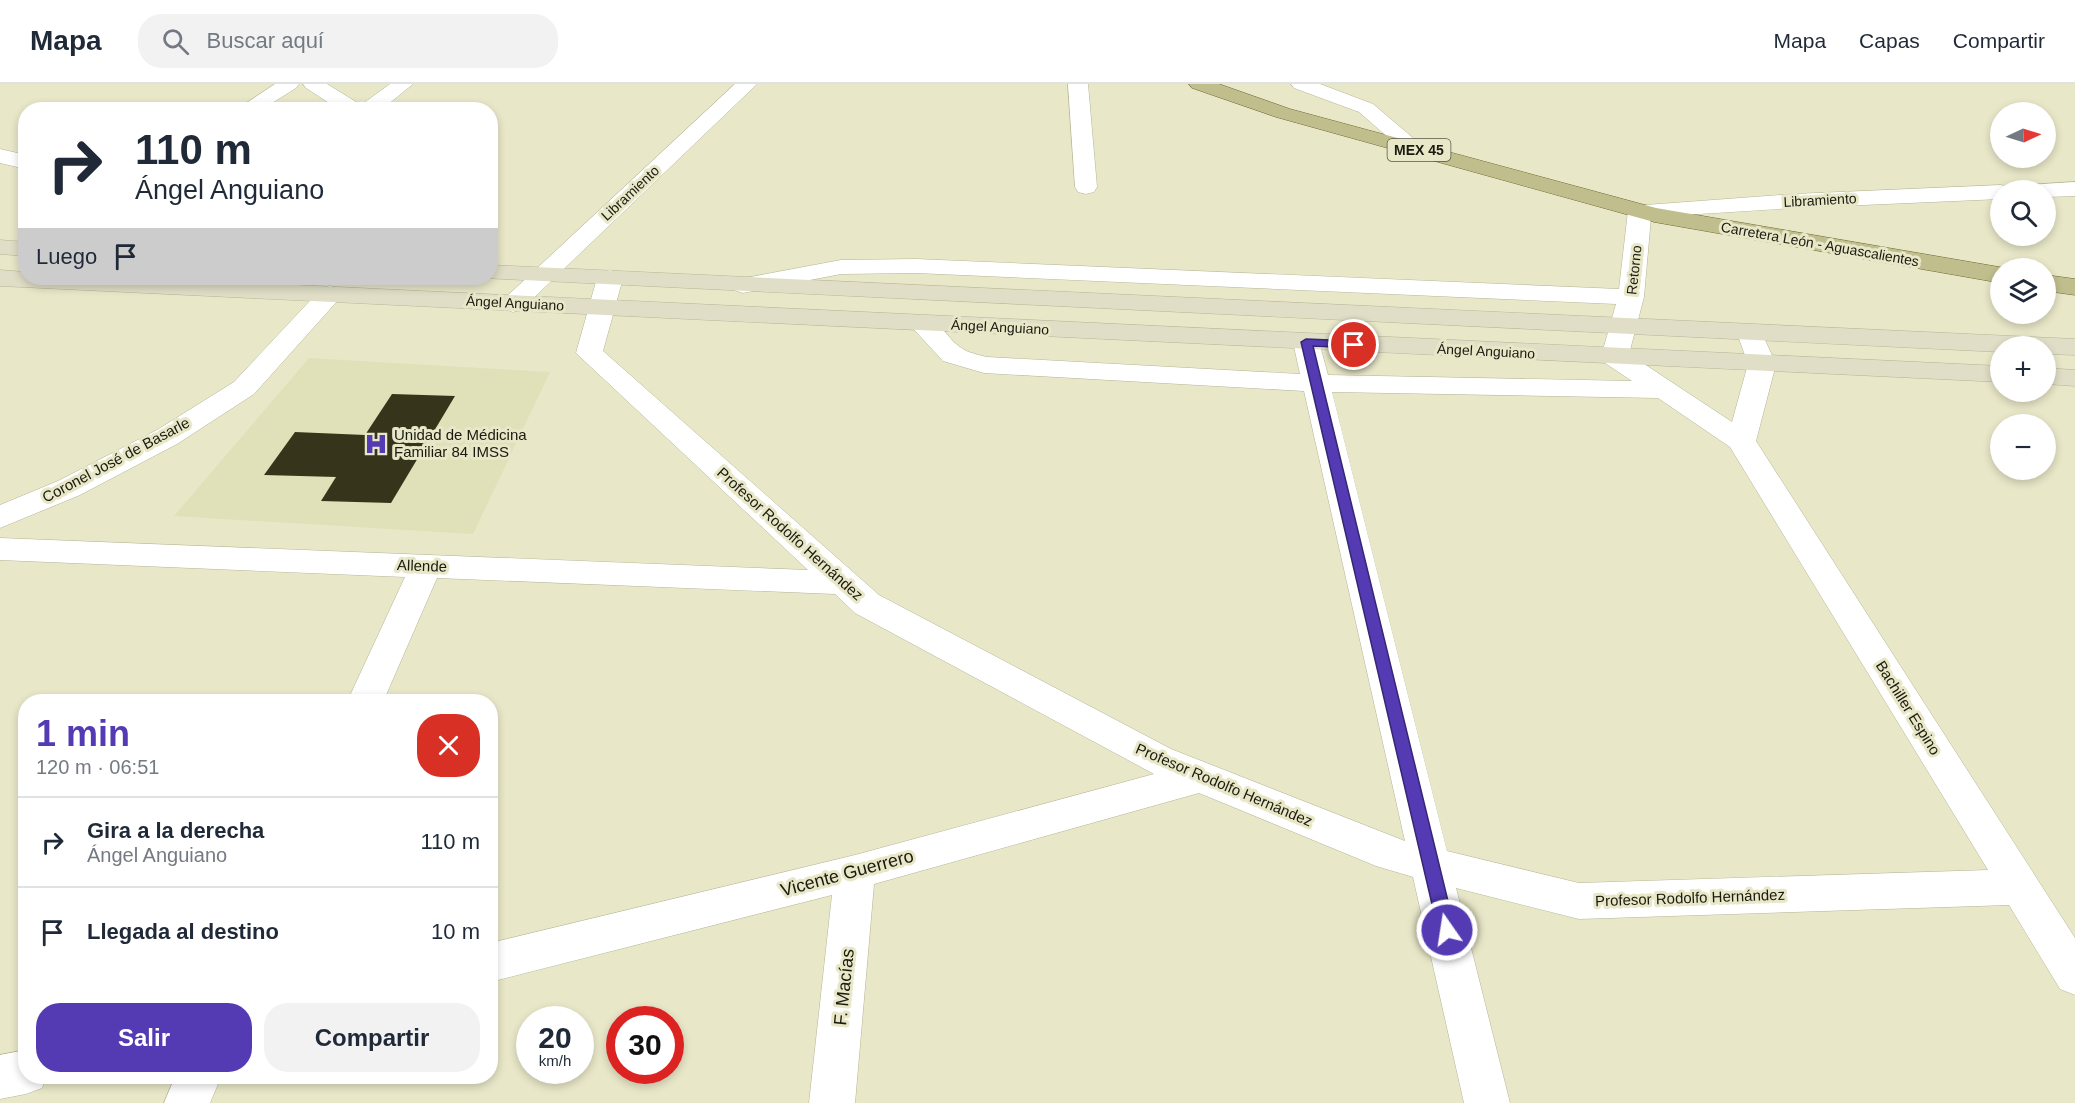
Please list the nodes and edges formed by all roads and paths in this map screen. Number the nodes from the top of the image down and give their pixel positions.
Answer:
1 (289, 84) edge
2 (313, 84) edge
3 (403, 84) edge
4 (747, 84) edge
5 (1078, 84) edge
6 (1300, 84) edge
7 (1214, 86) edge
8 (259, 102) edge
9 (342, 102) edge
10 (378, 102) edge
11 (1414, 149) junction
12 (0, 156) edge
13 (18, 160) edge
14 (1086, 187) dead end
15 (2056, 189) edge
16 (2075, 189) edge
17 (1990, 192) edge
18 (1640, 211) junction
19 (0, 247) edge
20 (18, 248) edge
21 (498, 267) edge
22 (498, 272) edge
23 (1990, 273) edge
24 (542, 275) junction
25 (0, 278) edge
26 (18, 279) edge
27 (2056, 284) edge
28 (144, 285) edge
29 (743, 285) junction
30 (2075, 287) edge
31 (606, 293) junction
32 (330, 294) junction
33 (1631, 297) junction
34 (513, 304) junction
35 (921, 323) junction
36 (1623, 327) junction
37 (1750, 333) junction
38 (1306, 342) junction
39 (2075, 347) edge
40 (1615, 357) junction
41 (1762, 364) junction
42 (1990, 374) edge
43 (2056, 377) edge
44 (2075, 378) edge
45 (1316, 383) junction
46 (1667, 390) junction
47 (1741, 441) junction
48 (0, 517) edge
49 (0, 549) edge
50 (426, 566) junction
51 (843, 583) junction
52 (369, 694) edge
53 (1201, 777) junction
54 (1432, 865) junction
55 (855, 872) junction
56 (2020, 887) junction
57 (498, 961) edge
58 (2075, 975) edge
59 (18, 1074) edge
60 (0, 1077) edge
61 (195, 1084) edge
62 (187, 1103) edge
63 (832, 1103) edge
64 (1487, 1103) edge

1 - 8 street
2 - 9 street
3 - 10 street
4 - 24 street, Libramiento
5 - 14 street
6 - 11 street
7 - 11 main road, MEX 45
11 - 18 main road, MEX 45
12 - 13 street
15 - 16 street
17 - 18 street, Libramiento
18 - 23 main road, Carretera León - Aguascalientes / MEX 45
18 - 33 street, Retorno
19 - 20 street
21 - 24 street
22 - 24 street, Ángel Anguiano
24 - 31 street, Ángel Anguiano
24 - 34 street, Libramiento
25 - 26 street, Ángel Anguiano
27 - 30 main road
28 - 32 street, Ángel Anguiano
29 - 31 street, Ángel Anguiano
29 - 33 street
29 - 36 street, Ángel Anguiano
31 - 34 street, Ángel Anguiano
31 - 35 street, Ángel Anguiano
31 - 51 street, Profesor Rodolfo Hernández
32 - 34 street, Ángel Anguiano
32 - 48 street, Coronel José de Basarle
33 - 36 street, Retorno
35 - 38 street, Ángel Anguiano
35 - 45 street
36 - 37 street, Ángel Anguiano
36 - 40 street, Retorno
37 - 39 street, Ángel Anguiano
37 - 41 street
38 - 40 street, Ángel Anguiano
38 - 45 street
40 - 41 street, Ángel Anguiano
40 - 46 street
41 - 42 street, Ángel Anguiano
41 - 47 street
43 - 44 street
45 - 46 street
45 - 54 street
46 - 47 street
47 - 56 street, Bachiller Espino
49 - 50 street, Allende
50 - 51 street, Allende
50 - 52 street
51 - 53 street, Profesor Rodolfo Hernández
53 - 54 street, Profesor Rodolfo Hernández
53 - 55 street, Vicente Guerrero
54 - 56 street, Profesor Rodolfo Hernández
54 - 64 street
55 - 57 street, Vicente Guerrero
55 - 63 street, F. Macías
56 - 58 street, Bachiller Espino
59 - 60 street
61 - 62 street

